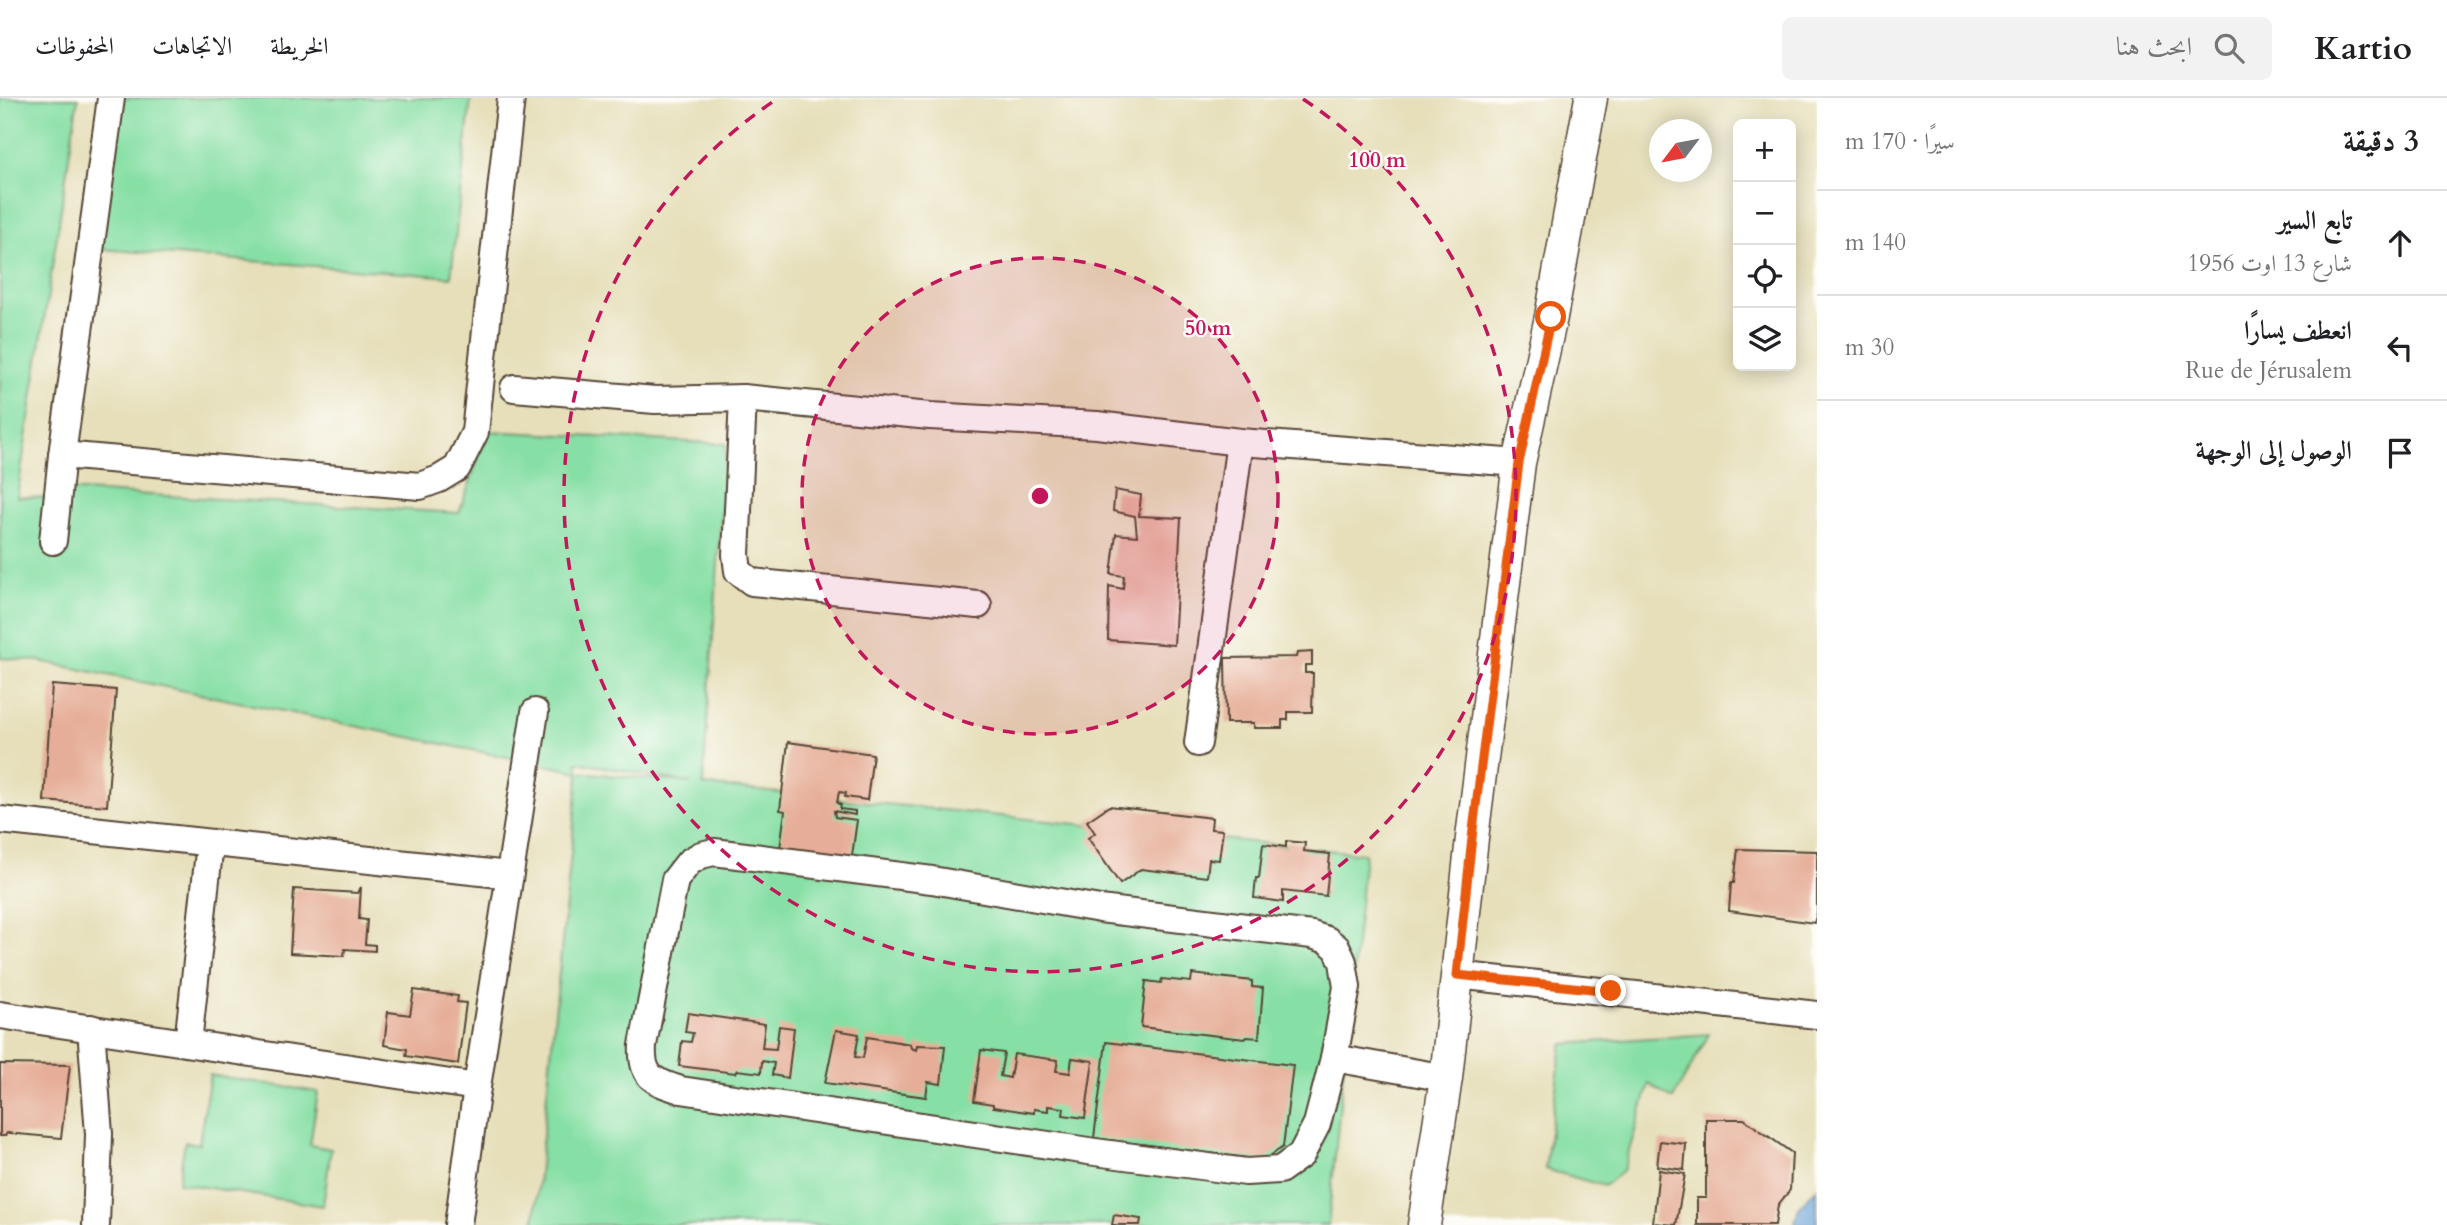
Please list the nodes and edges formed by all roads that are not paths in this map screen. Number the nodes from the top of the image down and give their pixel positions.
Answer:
1 (111, 98) edge
2 (511, 98) edge
3 (1591, 98) edge
4 (514, 388) dead end
5 (743, 398) junction
6 (1240, 442) junction
7 (62, 455) junction
8 (1519, 463) junction
9 (52, 541) dead end
10 (978, 605) dead end
11 (535, 712) dead end
12 (1198, 743) dead end
13 (0, 820) edge
14 (210, 843) junction
15 (509, 875) junction
16 (1457, 975) junction
17 (0, 1015) edge
18 (1817, 1015) edge
19 (91, 1028) junction
20 (188, 1043) junction
21 (1334, 1058) junction
22 (1446, 1078) junction
23 (477, 1087) junction
24 (96, 1225) edge
25 (458, 1225) edge
26 (1424, 1225) edge

1 - 7 street
2 - 7 street
3 - 8 street
4 - 5 street
5 - 6 street
5 - 10 street
6 - 8 street
6 - 12 street
7 - 9 street
8 - 16 street
11 - 15 street
13 - 14 street
14 - 15 street
14 - 20 street
15 - 23 street
16 - 18 street
16 - 22 street
17 - 19 street
19 - 20 street
19 - 24 street
20 - 23 street
21 - 21 street
21 - 22 street
22 - 26 street
23 - 25 street

